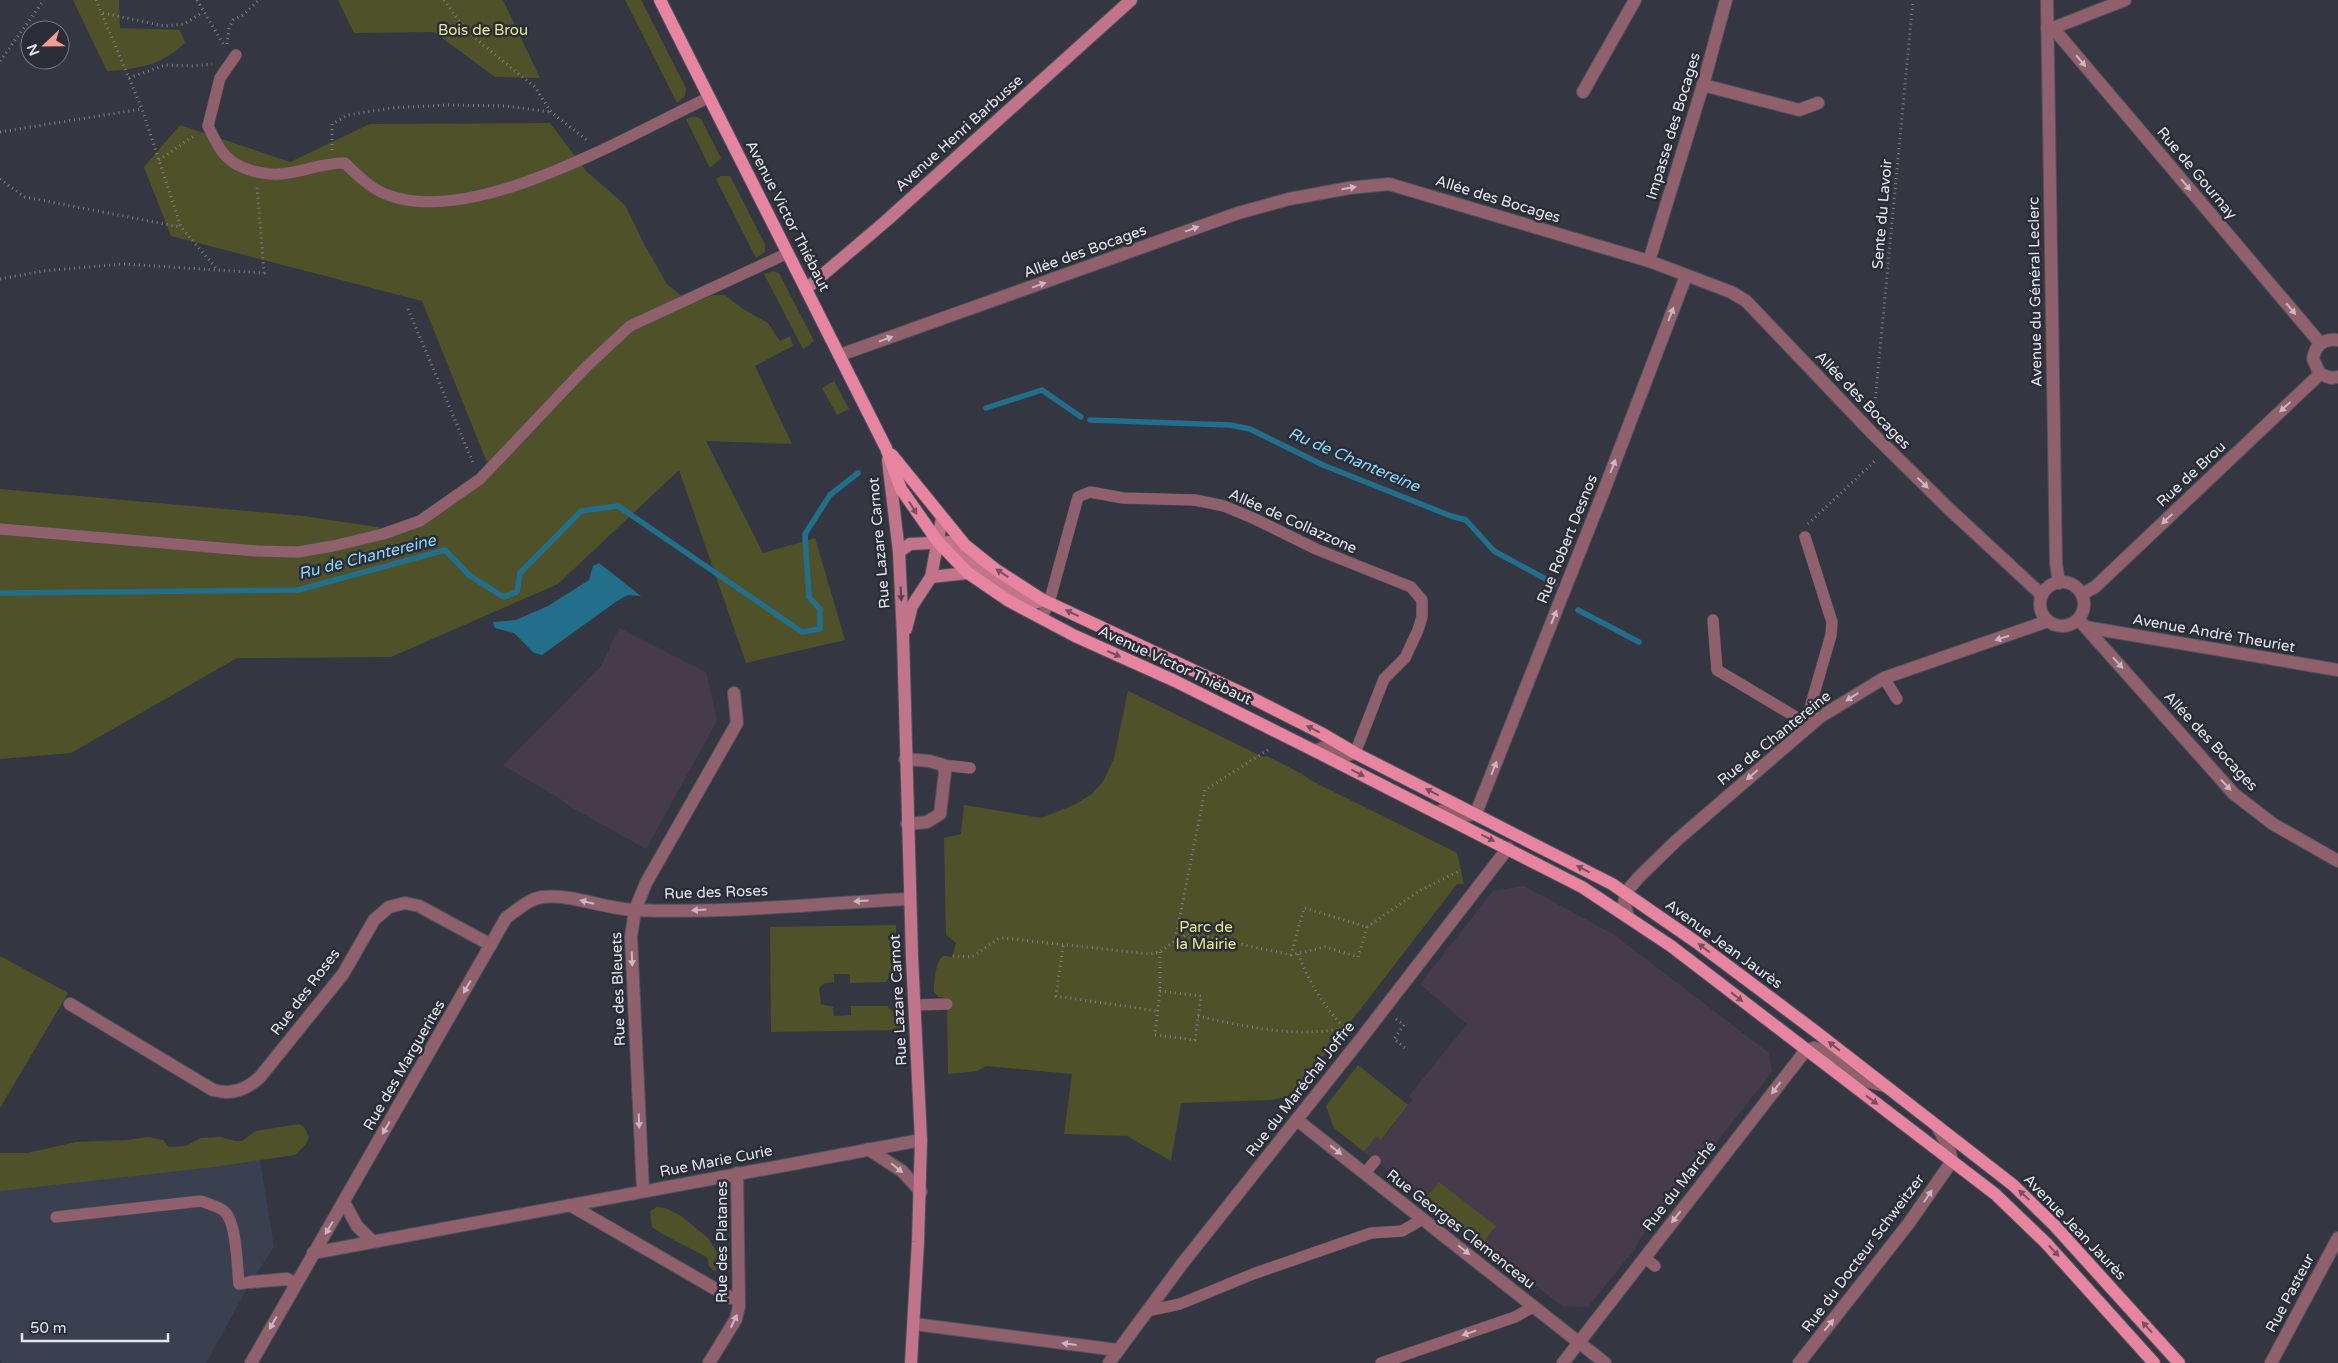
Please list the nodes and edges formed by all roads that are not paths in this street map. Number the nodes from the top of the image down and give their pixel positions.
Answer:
1 (660, 0) edge
2 (1131, 0) edge
3 (1635, 0) edge
4 (1726, 0) edge
5 (2047, 0) edge
6 (2125, 0) edge
7 (2050, 28) junction
8 (236, 55) dead end
9 (1703, 85) junction
10 (1583, 92) dead end
11 (710, 97) junction
12 (1818, 103) dead end
13 (788, 253) junction
14 (1649, 261) junction
15 (1686, 276) junction
16 (806, 289) junction
17 (2338, 340) edge
18 (2320, 343) junction
19 (840, 356) junction
20 (2320, 374) junction
21 (2338, 377) edge
22 (886, 448) junction
23 (942, 518) junction
24 (0, 528) edge
25 (1805, 537) road end
26 (938, 542) junction
27 (899, 552) junction
28 (968, 573) junction
29 (931, 577) junction
30 (2059, 583) junction
31 (2082, 594) junction
32 (2042, 595) junction
33 (1046, 601) junction
34 (1041, 618) junction
35 (1713, 620) dead end
36 (2048, 621) junction
37 (2082, 623) junction
38 (903, 636) junction
39 (2338, 670) edge
40 (1884, 678) junction
41 (734, 693) dead end
42 (1897, 699) dead end
43 (1804, 727) junction
44 (1315, 751) junction
45 (1355, 753) junction
46 (905, 759) junction
47 (943, 765) junction
48 (970, 768) dead end
49 (1437, 812) junction
50 (1476, 814) junction
51 (907, 824) junction
52 (1508, 848) junction
53 (2338, 861) edge
54 (1626, 892) junction
55 (910, 899) junction
56 (635, 910) junction
57 (1628, 916) junction
58 (491, 945) junction
59 (70, 1004) dead end
60 (947, 1004) dead end
61 (914, 1006) junction
62 (1806, 1050) junction
63 (1886, 1087) junction
64 (1297, 1120) junction
65 (1937, 1126) junction
66 (921, 1140) junction
67 (868, 1148) junction
68 (1376, 1161) dead end
69 (1952, 1161) junction
70 (738, 1173) junction
71 (1366, 1173) junction
72 (643, 1191) junction
73 (921, 1192) junction
74 (344, 1202) junction
75 (570, 1205) junction
76 (56, 1217) dead end
77 (1423, 1218) junction
78 (2338, 1238) edge
79 (372, 1242) junction
80 (313, 1253) junction
81 (1645, 1258) junction
82 (1655, 1266) dead end
83 (251, 1282) joint
84 (296, 1284) junction
85 (731, 1298) dead end
86 (1533, 1306) junction
87 (1146, 1311) junction
88 (914, 1324) junction
89 (1579, 1343) junction
90 (1113, 1359) edge
91 (251, 1363) edge
92 (709, 1363) edge
93 (911, 1363) edge
94 (1380, 1363) edge
95 (1563, 1363) edge
96 (1605, 1363) edge
97 (1798, 1363) edge
98 (2154, 1363) edge
99 (2180, 1363) edge
100 (2271, 1363) edge

1 - 11 main road, Avenue Victor Thiébaut
2 - 16 street, Avenue Henri Barbusse
3 - 10 street
4 - 9 street, Impasse des Bocages
5 - 7 street, Avenue du Général Leclerc
6 - 7 street
7 -> 18 street, Rue de Gournay
7 - 30 street, Avenue du Général Leclerc
8 - 11 lane
9 - 12 street
9 - 14 street, Impasse des Bocages
11 - 13 main road, Avenue Victor Thiébaut
13 - 16 main road, Avenue Victor Thiébaut
13 - 24 lane
14 - 15 street, Allée des Bocages
19 -> 14 street, Allée des Bocages
15 -> 32 street, Allée des Bocages
50 -> 15 street, Rue Robert Desnos
16 - 19 main road, Avenue Victor Thiébaut
17 - 18 street
18 - 20 street
19 - 22 main road, Avenue Victor Thiébaut
20 - 21 street
20 -> 31 street, Rue de Brou
22 - 23 main road, Avenue Victor Thiébaut
22 -> 26 main road, Avenue Victor Thiébaut
22 - 27 street, Rue Lazare Carnot
23 - 26 street, Rue Lazare Carnot
33 -> 23 main road, Avenue Victor Thiébaut
25 - 43 lane
26 - 27 street
26 - 28 main road, Avenue Victor Thiébaut
26 - 29 street, Rue Lazare Carnot
26 - 33 street
27 -> 38 street, Rue Lazare Carnot
28 - 29 street
28 - 34 main road, Avenue Victor Thiébaut
29 - 38 street, Rue Lazare Carnot
30 - 31 street
30 - 32 street
31 - 37 street
32 - 36 street
33 - 34 lane
45 -> 33 main road, Avenue Victor Thiébaut
33 - 45 lane, Allée de Collazzone
34 -> 44 main road, Avenue Victor Thiébaut
35 - 43 lane
36 - 37 street
36 -> 40 street, Rue de Chantereine
37 - 39 street, Avenue André Theuriet
37 -> 53 street, Allée des Bocages
38 - 46 street, Rue Lazare Carnot
40 - 42 lane
40 -> 43 street, Rue de Chantereine
41 - 56 street, Rue des Bleuets
43 -> 54 street, Rue de Chantereine
44 - 45 street
44 -> 49 main road, Avenue Victor Thiébaut
50 -> 45 main road, Avenue Victor Thiébaut
46 - 47 street
46 - 51 street, Rue Lazare Carnot
47 - 48 lane
47 - 51 street
49 - 50 street
49 -> 52 main road, Avenue Victor Thiébaut
54 -> 50 main road, Avenue Jean Jaurès
51 - 55 street, Rue Lazare Carnot
52 - 57 main road
52 - 64 street, Rue du Maréchal Joffre
54 - 57 street
63 -> 54 main road, Avenue Jean Jaurès
55 -> 56 street, Rue des Roses
55 - 61 street, Rue Lazare Carnot
56 -> 58 street, Rue des Roses
56 -> 72 street, Rue des Bleuets
57 -> 62 main road
58 - 59 street, Rue des Roses
58 -> 74 street, Rue des Marguerites
60 - 61 lane
61 - 66 street, Rue Lazare Carnot
62 - 63 lane
62 -> 69 main road
62 -> 81 street, Rue du Marché
63 - 65 main road, Avenue Jean Jaurès
64 -> 71 street, Rue Georges Clemenceau
64 - 87 street, Rue du Maréchal Joffre
65 - 69 street, Avenue Jean Jaurès
99 -> 65 main road, Avenue Jean Jaurès
66 - 67 street, Rue Marie Curie
66 - 73 street, Rue Lazare Carnot
67 - 70 street, Rue Marie Curie
67 -> 73 street
68 - 71 lane
97 -> 69 street, Rue du Docteur Schweitzer
69 -> 98 main road
70 - 72 street, Rue Marie Curie
92 -> 70 street, Rue des Platanes
71 - 77 street, Rue Georges Clemenceau
72 - 75 street, Rue Marie Curie
73 - 88 street, Rue Lazare Carnot
74 - 79 street
74 -> 80 street, Rue des Marguerites
75 - 79 street, Rue Marie Curie
75 - 85 street
76 - 83 lane
77 -> 86 street, Rue Georges Clemenceau
77 - 87 lane
78 - 100 street, Rue Pasteur
79 - 80 street, Rue Marie Curie
80 - 84 street, Rue des Marguerites
81 - 82 lane
81 - 89 street, Rue du Marché
83 - 84 street
84 -> 91 street, Rue des Marguerites
86 - 89 street, Rue Georges Clemenceau
86 -> 94 lane
87 - 90 street, Rue du Maréchal Joffre
90 -> 88 street, Rue du Maréchal Joffre
88 - 93 street, Rue Lazare Carnot
89 - 95 street, Rue du Marché
89 - 96 street, Rue Georges Clemenceau

